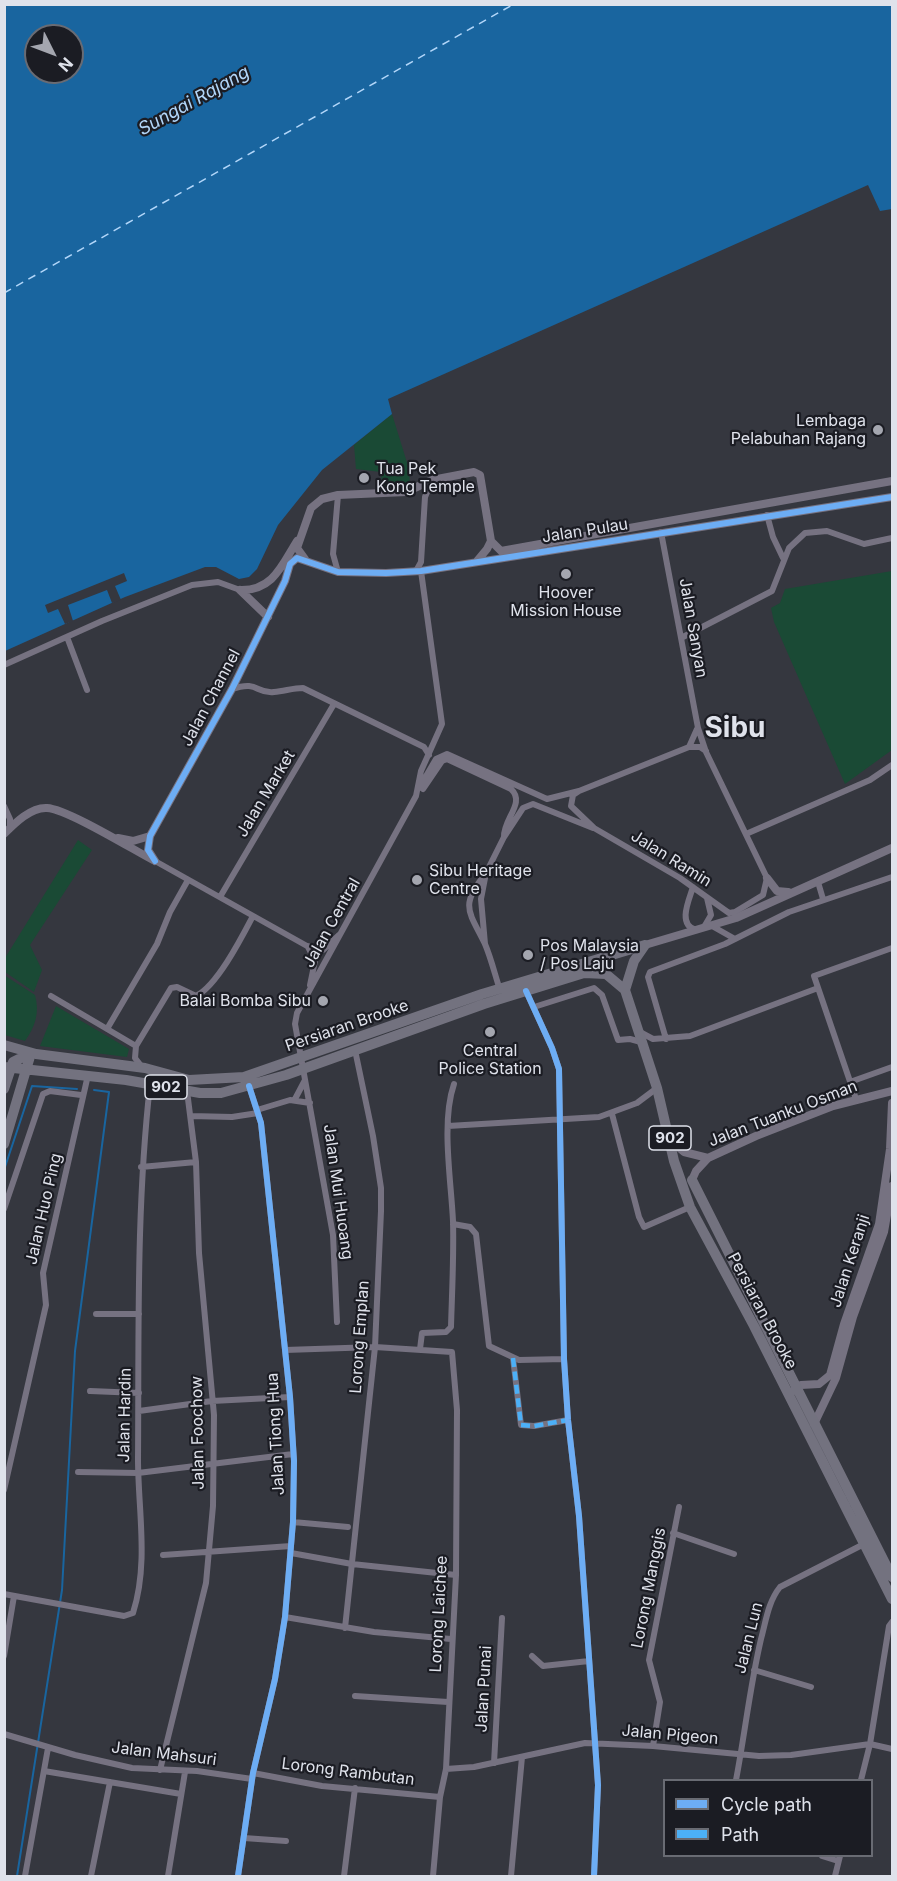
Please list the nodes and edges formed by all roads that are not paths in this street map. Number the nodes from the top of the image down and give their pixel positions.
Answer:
1 (432, 480) junction
2 (892, 481) edge
3 (417, 488) junction
4 (338, 495) junction
5 (425, 497) junction
6 (892, 497) edge
7 (767, 515) junction
8 (662, 532) junction
9 (299, 537) junction
10 (892, 538) edge
11 (491, 541) junction
12 (422, 558) junction
13 (783, 558) junction
14 (306, 559) junction
15 (476, 562) junction
16 (438, 568) junction
17 (418, 571) junction
18 (338, 572) junction
19 (240, 590) junction
20 (268, 617) junction
21 (67, 637) junction
22 (681, 638) junction
23 (4, 665) edge
24 (232, 689) junction
25 (87, 690) dead end
26 (334, 704) junction
27 (698, 728) junction
28 (434, 745) junction
29 (424, 747) junction
30 (689, 747) junction
31 (706, 752) junction
32 (429, 755) junction
33 (892, 765) edge
34 (579, 791) junction
35 (417, 793) junction
36 (4, 806) edge
37 (594, 828) junction
38 (7, 831) edge
39 (746, 834) junction
40 (150, 836) junction
41 (110, 837) junction
42 (504, 837) junction
43 (892, 848) edge
44 (892, 855) edge
45 (874, 857) junction
46 (155, 861) junction
47 (486, 873) junction
48 (892, 877) edge
49 (767, 878) junction
50 (189, 880) junction
51 (818, 882) junction
52 (693, 887) junction
53 (798, 890) junction
54 (705, 896) junction
55 (220, 897) junction
56 (823, 899) junction
57 (253, 916) junction
58 (712, 926) junction
59 (343, 930) junction
60 (700, 930) junction
61 (735, 939) junction
62 (484, 944) junction
63 (645, 945) junction
64 (307, 946) junction
65 (892, 948) edge
66 (819, 988) junction
67 (309, 990) junction
68 (625, 990) junction
69 (526, 991) junction
70 (501, 994) junction
71 (51, 996) dead end
72 (534, 1007) junction
73 (107, 1029) junction
74 (637, 1030) junction
75 (666, 1039) junction
76 (641, 1042) junction
77 (4, 1045) edge
78 (136, 1046) junction
79 (354, 1050) junction
80 (31, 1053) junction
81 (8, 1063) edge
82 (142, 1067) junction
83 (892, 1067) edge
84 (26, 1070) junction
85 (303, 1070) junction
86 (88, 1075) junction
87 (850, 1083) junction
88 (454, 1084) dead end
89 (150, 1085) junction
90 (249, 1086) junction
91 (657, 1088) junction
92 (4, 1089) edge
93 (187, 1091) junction
94 (892, 1091) edge
95 (883, 1093) junction
96 (81, 1095) junction
97 (295, 1099) junction
98 (856, 1099) junction
99 (310, 1103) junction
100 (892, 1103) edge
101 (258, 1111) junction
102 (612, 1114) junction
103 (191, 1116) junction
104 (561, 1119) junction
105 (448, 1126) junction
106 (670, 1140) junction
107 (4, 1144) edge
108 (708, 1158) junction
109 (195, 1162) junction
110 (141, 1167) junction
111 (892, 1179) edge
112 (692, 1180) joint
113 (892, 1186) edge
114 (882, 1201) junction
115 (690, 1207) junction
116 (4, 1209) edge
117 (453, 1224) junction
118 (96, 1314) dead end
119 (140, 1314) junction
120 (337, 1322) dead end
121 (375, 1347) junction
122 (420, 1349) junction
123 (285, 1350) junction
124 (513, 1358) junction
125 (564, 1359) junction
126 (819, 1384) junction
127 (90, 1391) dead end
128 (139, 1393) junction
129 (793, 1393) junction
130 (830, 1394) junction
131 (290, 1397) junction
132 (212, 1401) junction
133 (139, 1411) junction
134 (568, 1420) junction
135 (814, 1424) junction
136 (294, 1454) junction
137 (214, 1464) junction
138 (78, 1472) dead end
139 (138, 1473) junction
140 (4, 1490) edge
141 (679, 1507) dead end
142 (293, 1522) junction
143 (348, 1527) dead end
144 (673, 1533) junction
145 (864, 1544) junction
146 (291, 1550) junction
147 (210, 1552) junction
148 (734, 1554) dead end
149 (163, 1555) dead end
150 (352, 1564) junction
151 (891, 1569) edge
152 (456, 1575) junction
153 (4, 1594) edge
154 (14, 1596) junction
155 (892, 1599) edge
156 (285, 1617) junction
157 (502, 1618) dead end
158 (892, 1622) edge
159 (345, 1628) junction
160 (451, 1640) junction
161 (4, 1656) edge
162 (532, 1656) dead end
163 (589, 1662) junction
164 (754, 1670) junction
165 (811, 1687) dead end
166 (355, 1696) dead end
167 (448, 1702) junction
168 (4, 1734) edge
169 (595, 1743) junction
170 (870, 1744) junction
171 (653, 1746) junction
172 (48, 1748) junction
173 (892, 1749) edge
174 (741, 1755) junction
175 (522, 1757) junction
176 (494, 1762) junction
177 (446, 1769) junction
178 (160, 1770) junction
179 (44, 1771) junction
180 (185, 1772) junction
181 (253, 1776) junction
182 (736, 1779) edge
183 (861, 1779) edge
184 (110, 1782) junction
185 (355, 1788) junction
186 (181, 1794) junction
187 (440, 1797) junction
188 (244, 1838) junction
189 (286, 1841) dead end
190 (839, 1858) edge
191 (25, 1876) edge
192 (92, 1876) edge
193 (168, 1876) edge
194 (238, 1876) edge
195 (344, 1876) edge
196 (433, 1876) edge
197 (511, 1876) edge
198 (594, 1876) edge
199 (835, 1876) edge

1 - 3 street
1 - 5 street
1 - 11 street
2 - 11 street, Jalan Pulau
3 - 4 street
3 - 5 street
4 - 9 street
4 - 18 street
5 - 12 street
6 - 7 street, Jalan Pulau
7 - 8 street, Jalan Pulau
7 - 13 street
8 - 15 street, Jalan Pulau
8 - 22 street, Jalan Sanyan
9 - 14 street
9 - 19 street
10 - 13 street
11 - 15 street
12 - 16 street
12 - 17 street
13 - 22 street
14 - 18 street, Jalan Pulau
14 - 20 street, Jalan Channel
15 - 16 street, Jalan Pulau
16 - 17 street, Jalan Pulau
17 - 18 street, Jalan Pulau
17 - 28 street
19 - 20 street
19 - 21 street
20 - 24 street, Jalan Channel
21 - 23 street
21 - 25 street
22 - 27 street, Jalan Sanyan
24 - 26 street
24 - 40 street, Jalan Channel
26 - 29 street
26 - 55 street, Jalan Market
27 - 30 street
27 - 31 street, Jalan Sanyan
28 - 29 street
28 - 32 street
29 - 32 street
30 - 31 street
30 - 34 street
31 - 39 street, Jalan Sanyan
32 - 35 street
33 - 39 street
34 - 35 street
34 - 37 street, Jalan Ramin
35 - 42 street
35 - 59 street, Jalan Central
36 - 38 street
37 - 42 street
37 - 52 street, Jalan Ramin
38 - 41 street
39 - 49 street, Jalan Sanyan
40 - 41 street
40 - 46 street
41 - 46 street
42 - 47 street
43 - 45 street
44 - 45 street
45 - 51 street
46 - 50 street
47 - 62 street
47 - 62 street
48 - 56 street
49 - 53 street
49 - 54 street, Jalan Ramin
50 - 55 street
50 - 73 street
51 - 53 street
51 - 56 street
52 - 54 street, Jalan Ramin
52 - 60 street
53 - 58 street
54 - 60 street
55 - 57 street
56 - 61 street
57 - 64 street
57 - 78 street
58 - 60 street
58 - 61 street
59 - 64 street
59 - 67 street, Jalan Central
60 - 63 street
61 - 75 street
62 - 70 street
63 - 68 main road
63 - 70 main road, Persiaran Brooke / 902
64 - 67 street
65 - 66 street
66 - 75 street
66 - 87 street
67 - 85 street, Jalan Central
68 - 69 main road, Persiaran Brooke / 902
68 - 74 main road, Persiaran Brooke / 902
69 - 70 main road, Persiaran Brooke / 902
69 - 72 street
70 - 79 main road, Persiaran Brooke / 902
70 - 85 main road, Persiaran Brooke / 902
71 - 73 street
72 - 76 street
72 - 104 street
73 - 78 street
74 - 75 street
74 - 76 main road, Persiaran Brooke / 902
76 - 91 main road, Persiaran Brooke / 902
77 - 80 main road, Persiaran Brooke / 902
78 - 82 street
79 - 85 main road, Persiaran Brooke / 902
79 - 121 street, Lorong Emplan
80 - 81 main road
80 - 82 main road, Persiaran Brooke / 902
80 - 84 main road
81 - 84 main road, Persiaran Brooke / 902
81 - 92 main road
82 - 85 main road, Persiaran Brooke / 902
83 - 87 street
84 - 86 main road, Persiaran Brooke / 902
84 - 107 main road
85 - 90 main road, Persiaran Brooke / 902
85 - 97 street
85 - 99 street, Jalan Central
86 - 89 main road, Persiaran Brooke / 902
86 - 96 street, Jalan Huo Ping
87 - 98 street
88 - 105 street
89 - 93 main road, Persiaran Brooke / 902
89 - 110 street, Jalan Hardin
90 - 93 main road, Persiaran Brooke / 902
90 - 101 street, Jalan Tiong Hua
91 - 102 street
91 - 106 main road, Persiaran Brooke / 902
93 - 103 street, Jalan Foochow
94 - 95 street, Jalan Tuanku Osman
95 - 98 street, Jalan Tuanku Osman
95 - 100 street, Jalan Keranji
96 - 116 street
96 - 140 street, Jalan Huo Ping
97 - 99 street
97 - 101 street
98 - 108 street, Jalan Tuanku Osman
99 - 120 street, Jalan Mui Huoang
100 - 114 street, Jalan Keranji
101 - 103 street
101 - 123 street, Jalan Tiong Hua
102 - 104 street
102 - 115 street
103 - 109 street, Jalan Foochow
104 - 105 street
104 - 125 street
105 - 117 street
106 - 108 street, Jalan Tuanku Osman
106 - 115 main road, Persiaran Brooke / 902
108 - 112 street
109 - 110 street
109 - 132 street, Jalan Foochow
110 - 119 street, Jalan Hardin
111 - 114 street
112 - 129 main road, Persiaran Brooke / 902
113 - 130 street, Jalan Keranji
114 - 126 street, Jalan Keranji
115 - 129 main road, Persiaran Brooke / 902
117 - 122 street
117 - 124 street
118 - 119 street
119 - 128 street, Jalan Hardin
121 - 122 street
121 - 123 street
121 - 150 street, Lorong Emplan
122 - 152 street, Lorong Laichee
123 - 131 street, Jalan Tiong Hua
124 - 125 street
124 - 134 street
125 - 134 street
126 - 129 street
126 - 130 street
127 - 128 street
128 - 133 street, Jalan Hardin
129 - 135 main road, Persiaran Brooke / 902
129 - 145 main road, Persiaran Brooke / 902
130 - 135 street, Jalan Keranji
131 - 132 street
131 - 136 street, Jalan Tiong Hua
132 - 133 street
132 - 137 street, Jalan Foochow
133 - 139 street, Jalan Hardin
134 - 163 street
135 - 151 main road, Persiaran Brooke / 902
136 - 137 street
136 - 142 street, Jalan Tiong Hua
137 - 139 street
137 - 147 street, Jalan Foochow
138 - 139 street
139 - 154 street, Jalan Hardin
141 - 144 street, Lorong Manggis
142 - 143 street
142 - 146 street, Jalan Tiong Hua
144 - 148 street
144 - 171 street, Lorong Manggis
145 - 155 main road, Persiaran Brooke / 902
145 - 164 street, Jalan Lun
146 - 147 street
146 - 150 street
146 - 156 street, Jalan Tiong Hua
147 - 149 street
147 - 178 street, Jalan Foochow
150 - 152 street
150 - 159 street, Lorong Emplan
152 - 160 street, Lorong Laichee
153 - 154 street, Jalan Hardin
154 - 161 street
156 - 159 street
156 - 181 street, Jalan Tiong Hua
157 - 176 street, Jalan Punai
158 - 170 street
159 - 160 street
160 - 167 street, Lorong Laichee
162 - 163 street
163 - 169 street
164 - 165 street
164 - 174 street, Jalan Lun
166 - 167 street
167 - 177 street, Lorong Laichee
168 - 172 street, Jalan Mahsuri
169 - 171 street, Jalan Pigeon
169 - 175 street, Jalan Pigeon
169 - 198 street
170 - 173 street, Jalan Pigeon
170 - 174 street, Jalan Pigeon
170 - 183 street
171 - 174 street, Jalan Pigeon
172 - 178 street, Jalan Mahsuri
172 - 179 street
174 - 182 street, Jalan Lun
175 - 176 street, Jalan Pigeon
175 - 197 street
176 - 177 street, Jalan Pigeon
177 - 187 street, Lorong Laichee
178 - 180 street, Jalan Mahsuri
179 - 184 street
179 - 191 street
180 - 181 street, Jalan Mahsuri
180 - 186 street
181 - 185 street, Lorong Rambutan
181 - 188 street, Jalan Tiong Hua
184 - 186 street
184 - 192 street
185 - 187 street, Lorong Rambutan
185 - 195 street
186 - 193 street
187 - 196 street, Lorong Laichee
188 - 189 street
188 - 194 street, Jalan Tiong Hua
190 - 199 street

